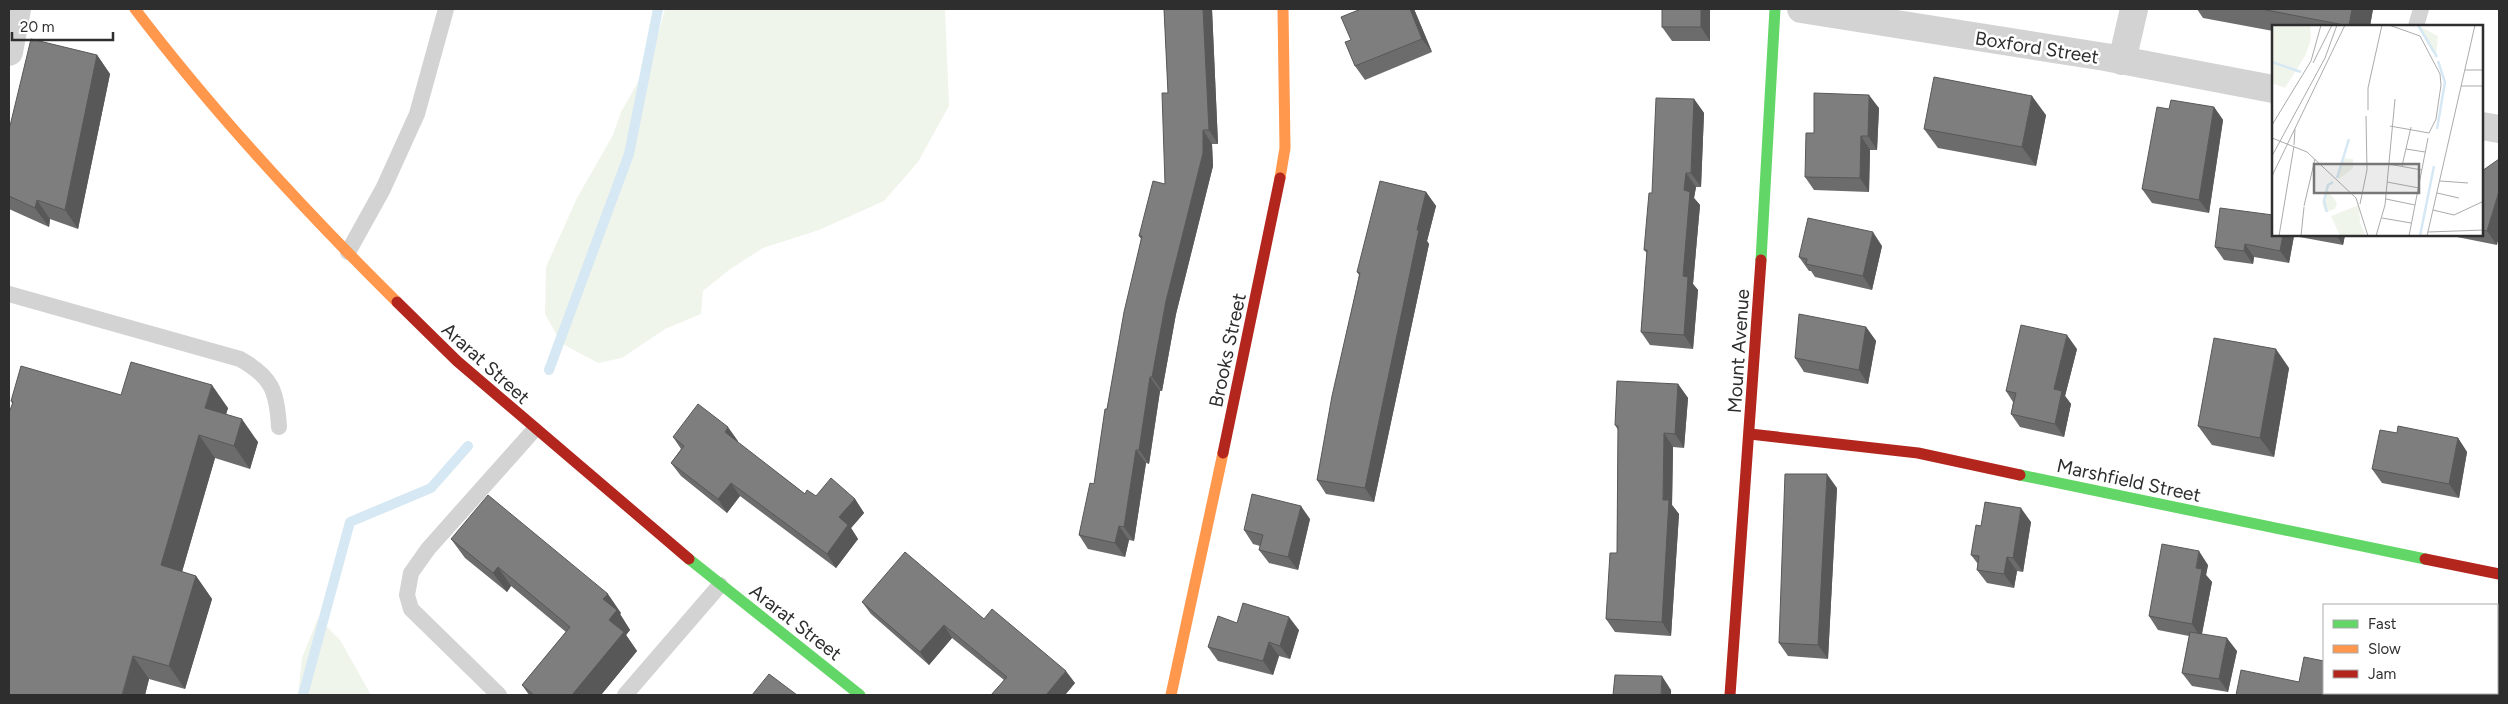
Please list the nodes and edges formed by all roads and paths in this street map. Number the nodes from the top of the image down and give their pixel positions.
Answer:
1 (17, 9) edge
2 (136, 9) edge
3 (446, 9) edge
4 (1283, 9) edge
5 (1775, 9) edge
6 (1801, 9) edge
7 (2134, 9) edge
8 (2420, 9) edge
9 (2416, 25) edge
10 (9, 52) edge
11 (2122, 61) junction
12 (2272, 89) edge
13 (2483, 126) edge
14 (2499, 129) edge
15 (348, 252) junction
16 (9, 294) edge
17 (279, 427) dead end
18 (534, 430) junction
19 (1750, 434) junction
20 (2499, 574) edge
21 (720, 585) junction
22 (499, 695) edge
23 (625, 695) edge
24 (860, 695) edge
25 (1171, 695) edge
26 (1730, 695) edge

1 - 10 street
2 - 15 street, Ararat Street
3 - 15 lane
4 - 25 street, Brooks Street
5 - 19 street, Mount Avenue
6 - 11 street, Boxford Street
7 - 11 street
8 - 9 lane
11 - 12 street, Boxford Street
13 - 14 street
15 - 18 street, Ararat Street
16 - 17 lane
18 - 21 street, Ararat Street
18 - 22 lane
19 - 20 street, Marshfield Street
19 - 26 street, Mount Avenue
21 - 23 lane
21 - 24 street, Ararat Street

